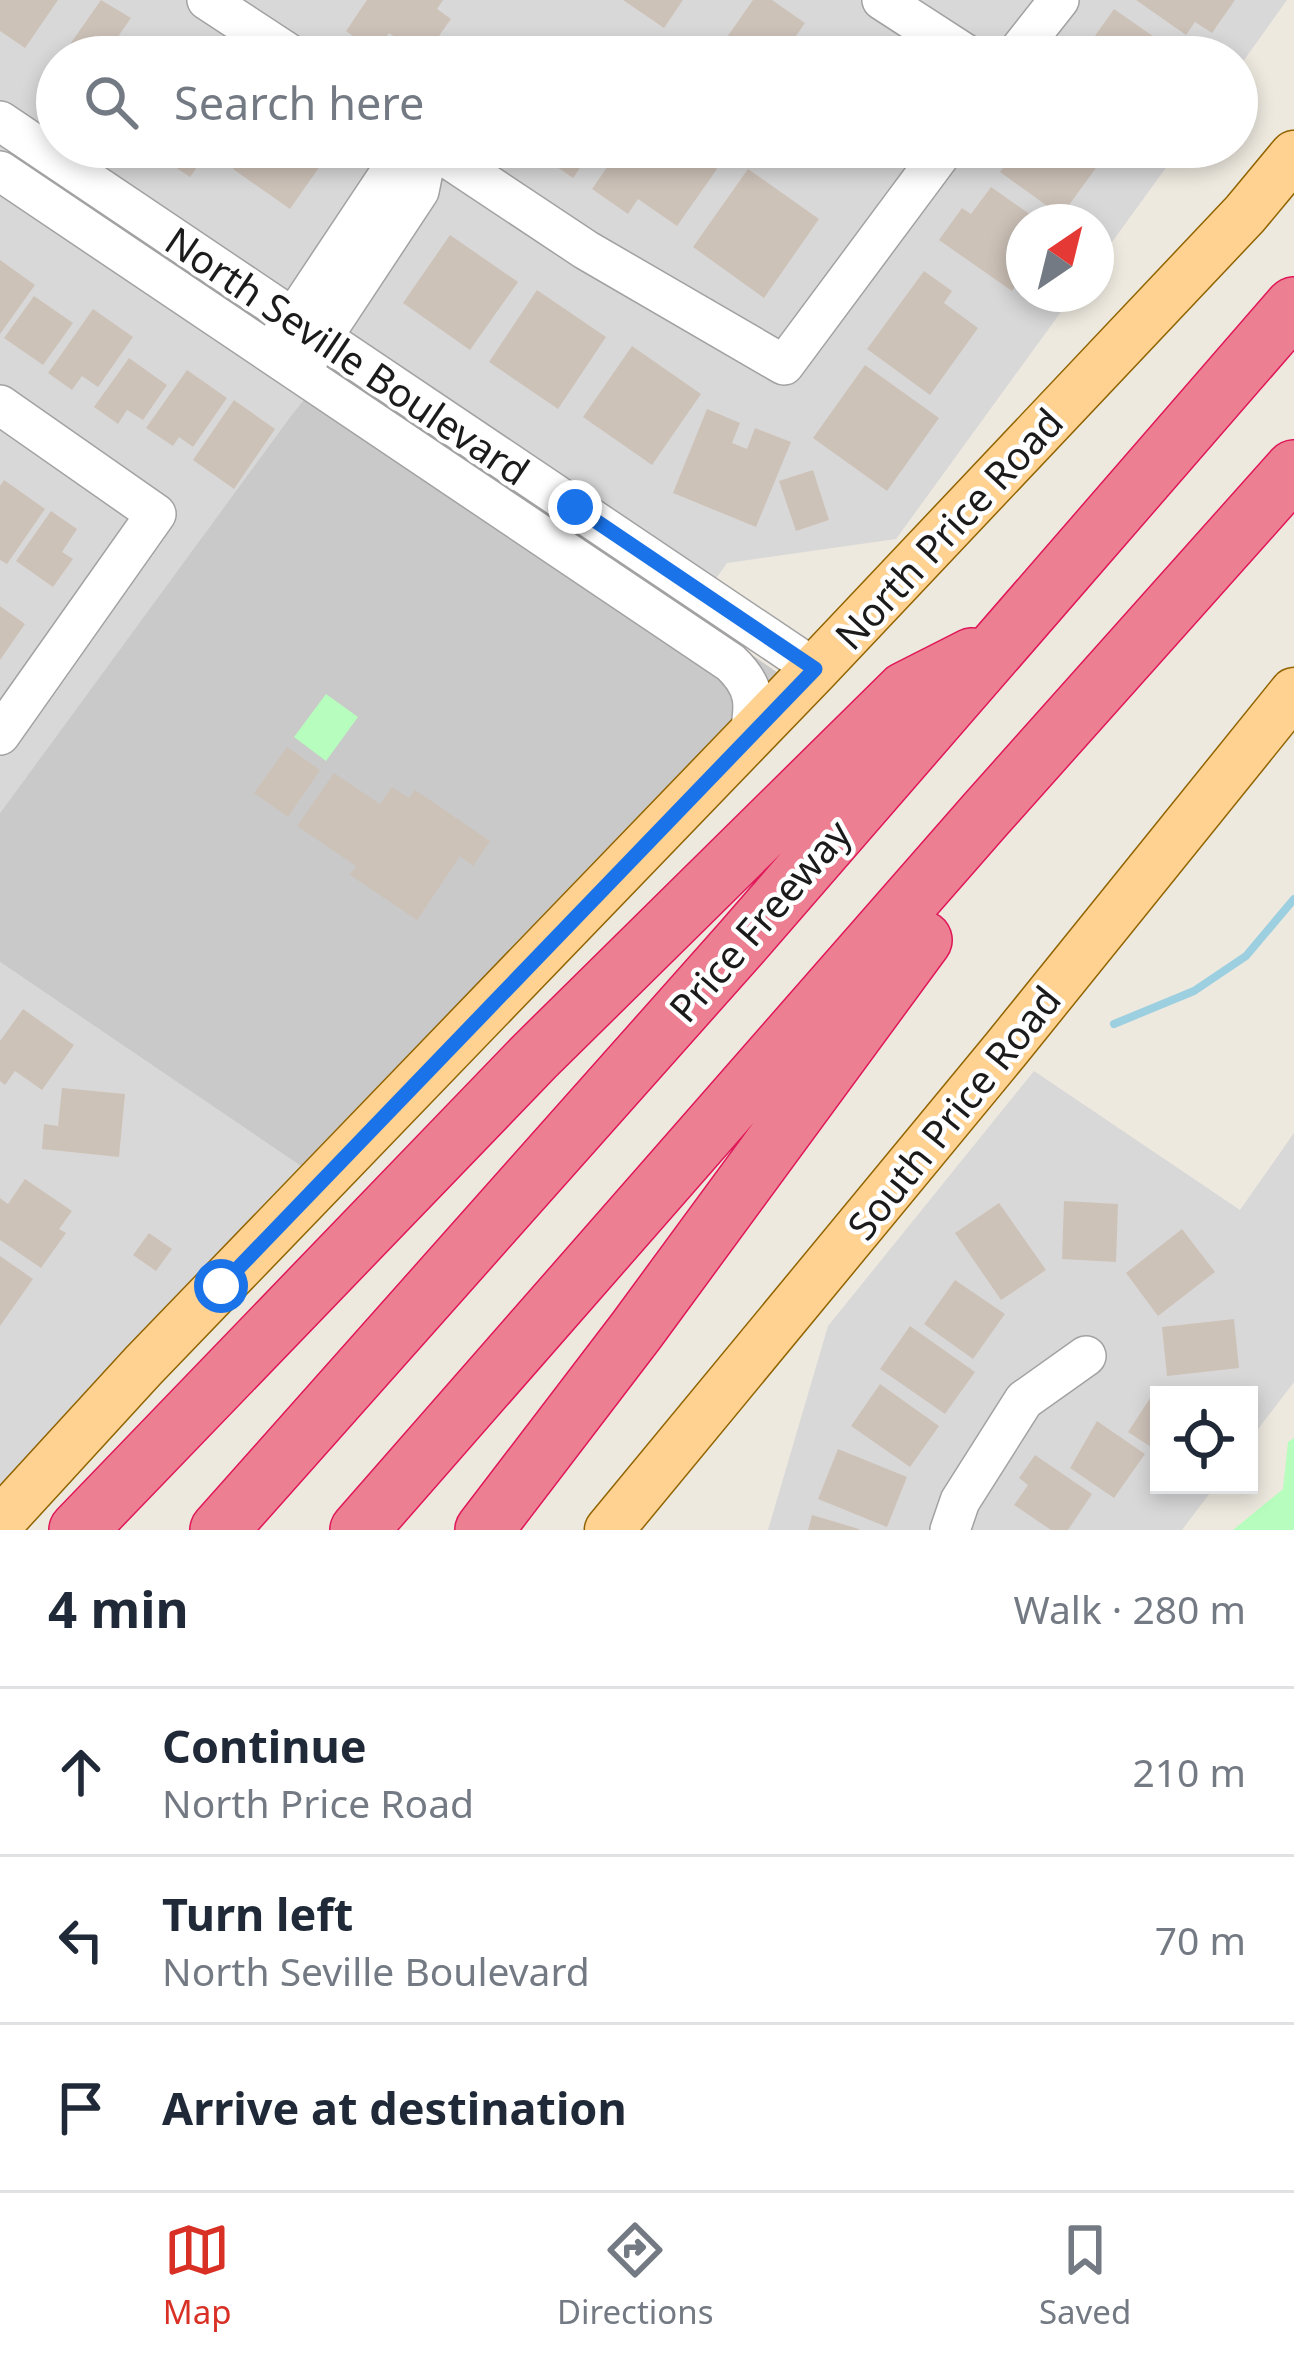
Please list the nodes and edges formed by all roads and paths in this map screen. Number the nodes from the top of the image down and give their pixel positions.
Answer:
1 (207, 0) edge
2 (882, 0) edge
3 (1059, 0) edge
4 (927, 12) edge
5 (262, 36) edge
6 (950, 36) edge
7 (1031, 36) edge
8 (0, 121) edge
9 (36, 145) edge
10 (1294, 155) edge
11 (70, 168) edge
12 (396, 168) edge
13 (460, 168) edge
14 (930, 168) edge
15 (0, 171) edge
16 (1294, 306) edge
17 (308, 328) junction
18 (284, 362) junction
19 (0, 405) edge
20 (446, 422) junction
21 (424, 456) junction
22 (1294, 469) edge
23 (1225, 547) junction
24 (1002, 641) junction
25 (815, 669) junction
26 (1294, 692) edge
27 (0, 735) edge
28 (749, 737) junction
29 (1087, 1356) dead end
30 (0, 1522) edge
31 (78, 1530) edge
32 (219, 1530) edge
33 (359, 1530) edge
34 (484, 1530) edge
35 (609, 1530) edge
36 (950, 1530) edge

1 - 5 street
2 - 4 street
3 - 7 street
4 - 6 street
8 - 9 street, North Seville Boulevard
10 - 25 main road, North Price Road
11 - 17 street, North Seville Boulevard
12 - 17 street
13 - 14 street
15 - 18 street, North Seville Boulevard
16 - 24 highway, Price Freeway
17 - 18 street
17 - 20 street, North Seville Boulevard
18 - 21 street, North Seville Boulevard
19 - 27 street
20 - 21 street
20 - 25 street, North Seville Boulevard
21 - 28 street, North Seville Boulevard
22 - 23 highway
23 - 33 highway
23 - 34 highway
24 - 31 highway
24 - 32 highway, Price Freeway
25 - 28 main road, North Price Road
26 - 35 main road, South Price Road
28 - 30 main road, North Price Road
29 - 36 street

